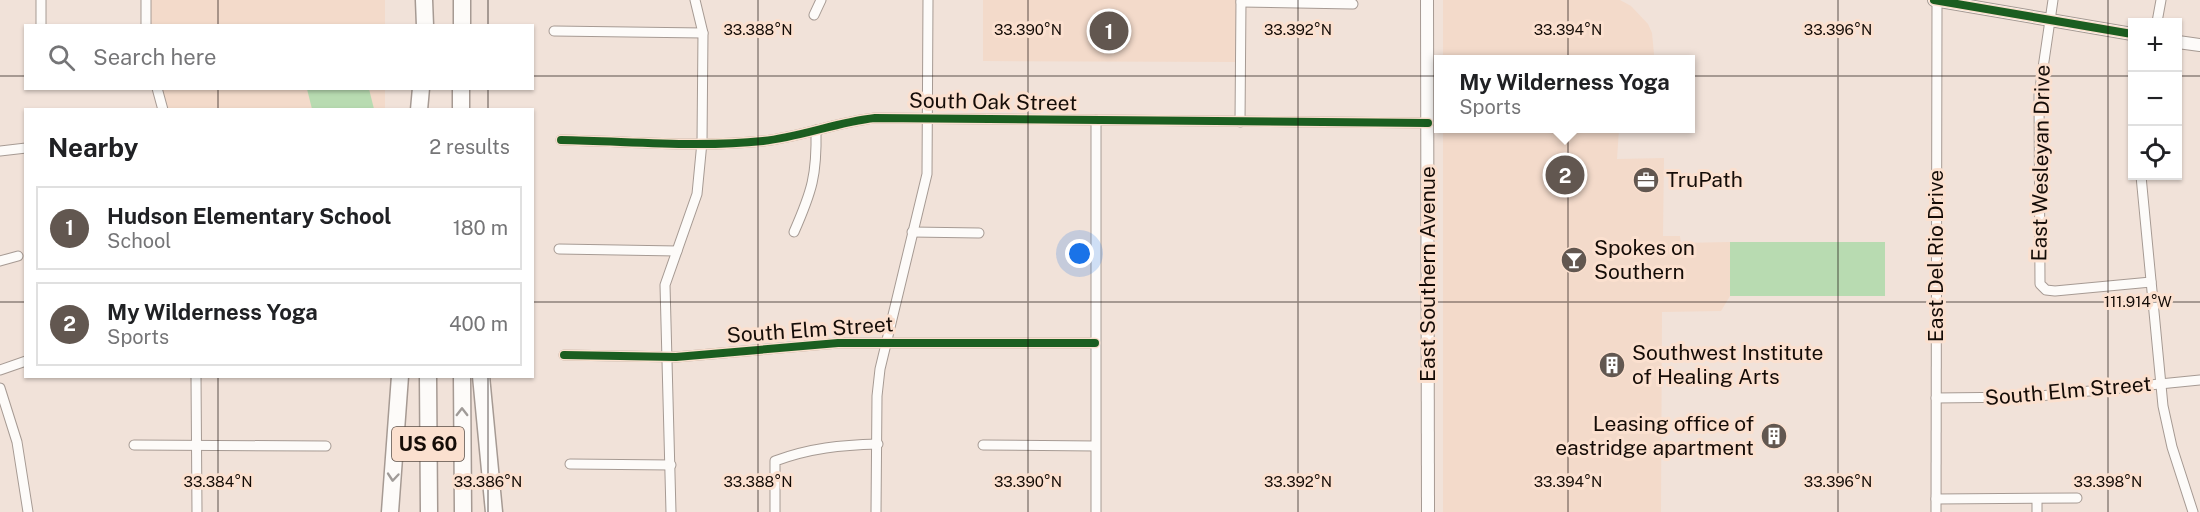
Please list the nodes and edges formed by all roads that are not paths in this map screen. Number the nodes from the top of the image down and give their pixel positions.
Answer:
1 (41, 0) edge
2 (146, 0) edge
3 (424, 0) edge
4 (462, 0) edge
5 (695, 0) edge
6 (821, 0) edge
7 (928, 0) edge
8 (1427, 0) edge
9 (1936, 0) edge
10 (2053, 0) edge
11 (2161, 0) edge
12 (1241, 1) edge
13 (1353, 4) dead end
14 (814, 15) dead end
15 (2158, 18) edge
16 (2049, 20) junction
17 (41, 24) edge
18 (146, 24) edge
19 (425, 24) edge
20 (462, 24) edge
21 (554, 31) dead end
22 (704, 33) junction
23 (2128, 33) edge
24 (2182, 43) edge
25 (2200, 45) edge
26 (158, 90) edge
27 (423, 90) edge
28 (423, 90) edge
29 (461, 90) edge
30 (162, 108) edge
31 (419, 108) edge
32 (425, 108) edge
33 (461, 108) edge
34 (928, 119) junction
35 (1096, 120) junction
36 (1240, 122) junction
37 (1428, 123) junction
38 (816, 130) junction
39 (561, 140) dead end
40 (702, 142) junction
41 (24, 148) edge
42 (0, 151) edge
43 (2141, 180) edge
44 (795, 232) dead end
45 (912, 232) junction
46 (979, 233) dead end
47 (559, 249) dead end
48 (677, 251) junction
49 (18, 256) dead end
50 (0, 261) edge
51 (2151, 282) junction
52 (884, 342) junction
53 (1095, 343) junction
54 (564, 355) dead end
55 (665, 358) junction
56 (24, 362) edge
57 (0, 370) edge
58 (196, 378) edge
59 (400, 378) edge
60 (428, 378) edge
61 (462, 378) edge
62 (482, 378) edge
63 (2200, 380) edge
64 (2160, 383) junction
65 (0, 388) edge
66 (1936, 398) junction
67 (878, 444) junction
68 (134, 445) dead end
69 (196, 445) junction
70 (983, 445) dead end
71 (326, 446) dead end
72 (1095, 446) junction
73 (570, 464) dead end
74 (671, 465) junction
75 (2077, 498) dead end
76 (1936, 499) junction
77 (2037, 499) junction
78 (28, 512) edge
79 (197, 512) edge
80 (390, 512) edge
81 (429, 512) edge
82 (463, 512) edge
83 (494, 512) edge
84 (671, 512) edge
85 (775, 512) edge
86 (876, 512) edge
87 (1096, 512) edge
88 (1428, 512) edge
89 (1936, 512) edge
90 (2037, 512) edge
91 (2193, 512) edge

1 - 17 street
2 - 18 street
3 - 19 highway
4 - 20 highway
5 - 22 street
6 - 14 street
7 - 34 street
8 - 37 main road, East Southern Avenue
9 - 16 main road
9 - 66 street, East Del Rio Drive
10 - 16 street, East Wesleyan Drive
11 - 15 street
12 - 13 street
12 - 36 street
16 - 23 main road
16 - 51 street, East Wesleyan Drive
21 - 22 street
22 - 40 street
24 - 25 main road
26 - 30 street
27 - 31 highway
28 - 32 highway
29 - 33 highway
34 - 35 street, South Oak Street
34 - 38 street, South Oak Street
34 - 45 street
35 - 36 street, South Oak Street
35 - 53 street
36 - 37 street, South Oak Street
37 - 88 main road, East Southern Avenue
38 - 40 street, South Oak Street
38 - 44 street
39 - 40 street, South Oak Street
40 - 48 street
41 - 42 street
43 - 51 street
45 - 46 street
45 - 52 street
47 - 48 street
48 - 55 street
49 - 50 street
51 - 64 street
52 - 53 street, South Elm Street
52 - 55 street, South Elm Street
52 - 67 street
53 - 72 street
54 - 55 street, South Elm Street
55 - 74 street
56 - 57 street
58 - 69 street
59 -> 80 highway
60 - 81 highway, US 60
82 -> 61 highway, US 60
62 - 83 highway
63 - 64 street, South Elm Street
64 - 66 street, South Elm Street
64 - 91 street
65 - 78 street
66 - 76 street, East Del Rio Drive
67 - 85 street
67 - 86 street
68 - 69 street
69 - 71 street
69 - 79 street
70 - 72 street
72 - 87 street
73 - 74 street
74 - 84 street
75 - 77 street
76 - 77 street
76 - 89 street, East Del Rio Drive
77 - 90 street

